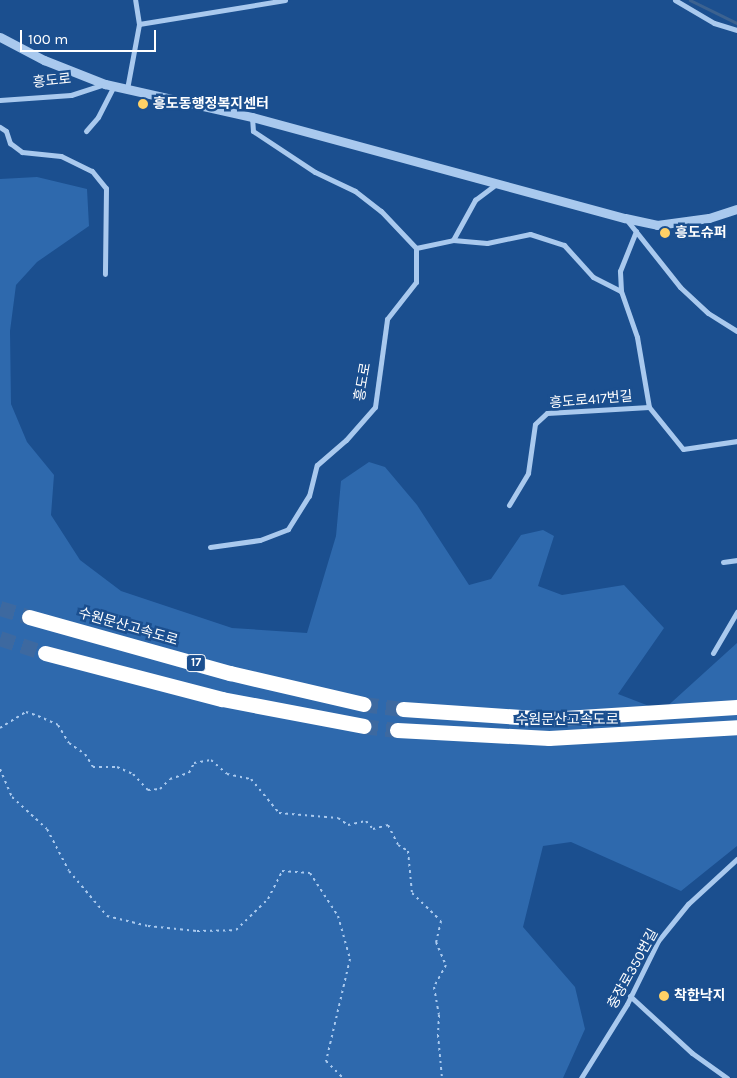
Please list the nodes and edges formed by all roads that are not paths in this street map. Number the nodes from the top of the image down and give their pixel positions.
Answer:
1 (134, 0) edge
2 (285, 0) edge
3 (675, 0) edge
4 (139, 24) junction
5 (737, 30) edge
6 (0, 37) edge
7 (109, 85) junction
8 (127, 89) junction
9 (0, 100) edge
10 (252, 117) junction
11 (0, 127) edge
12 (86, 131) dead end
13 (495, 185) junction
14 (737, 209) edge
15 (625, 218) junction
16 (636, 231) junction
17 (453, 240) junction
18 (416, 248) junction
19 (105, 274) dead end
20 (621, 291) junction
21 (737, 331) edge
22 (649, 407) junction
23 (737, 441) edge
24 (509, 505) dead end
25 (210, 547) dead end
26 (737, 560) edge
27 (723, 562) dead end
28 (737, 612) edge
29 (29, 617) tunnel mouth
30 (45, 653) tunnel mouth
31 (713, 654) dead end
32 (364, 704) tunnel mouth
33 (737, 707) edge
34 (403, 709) tunnel mouth
35 (363, 726) tunnel mouth
36 (737, 727) edge
37 (396, 730) tunnel mouth
38 (737, 859) edge
39 (630, 996) junction
40 (581, 1078) edge
41 (726, 1078) edge

1 - 4 street
2 - 4 street
3 - 5 street
4 - 8 street
6 - 7 street, 흥도로
7 - 8 street, 흥도로
7 - 9 street, 흥도로
7 - 12 street
8 - 10 street, 흥도로
10 - 13 street, 흥도로
10 - 18 street
11 - 19 street
13 - 15 street, 흥도로
13 - 17 street
14 - 15 street, 흥도로
15 - 16 street
16 - 20 street, 흥도로417번길
16 - 21 street
17 - 18 street
17 - 20 street
18 - 25 street, 흥도로
20 - 22 street, 흥도로417번길
22 - 23 street, 흥도로417번길
22 - 24 street, 흥도로417번길
26 - 27 street
28 - 31 street
29 - 32 highway, 수원문산고속도로 / 17
30 - 35 highway, 17
33 - 34 highway, 수원문산고속도로
36 - 37 highway, 수원문산고속도로
38 - 39 street, 충장로350번길
39 - 40 street, 충장로350번길
39 - 41 street

